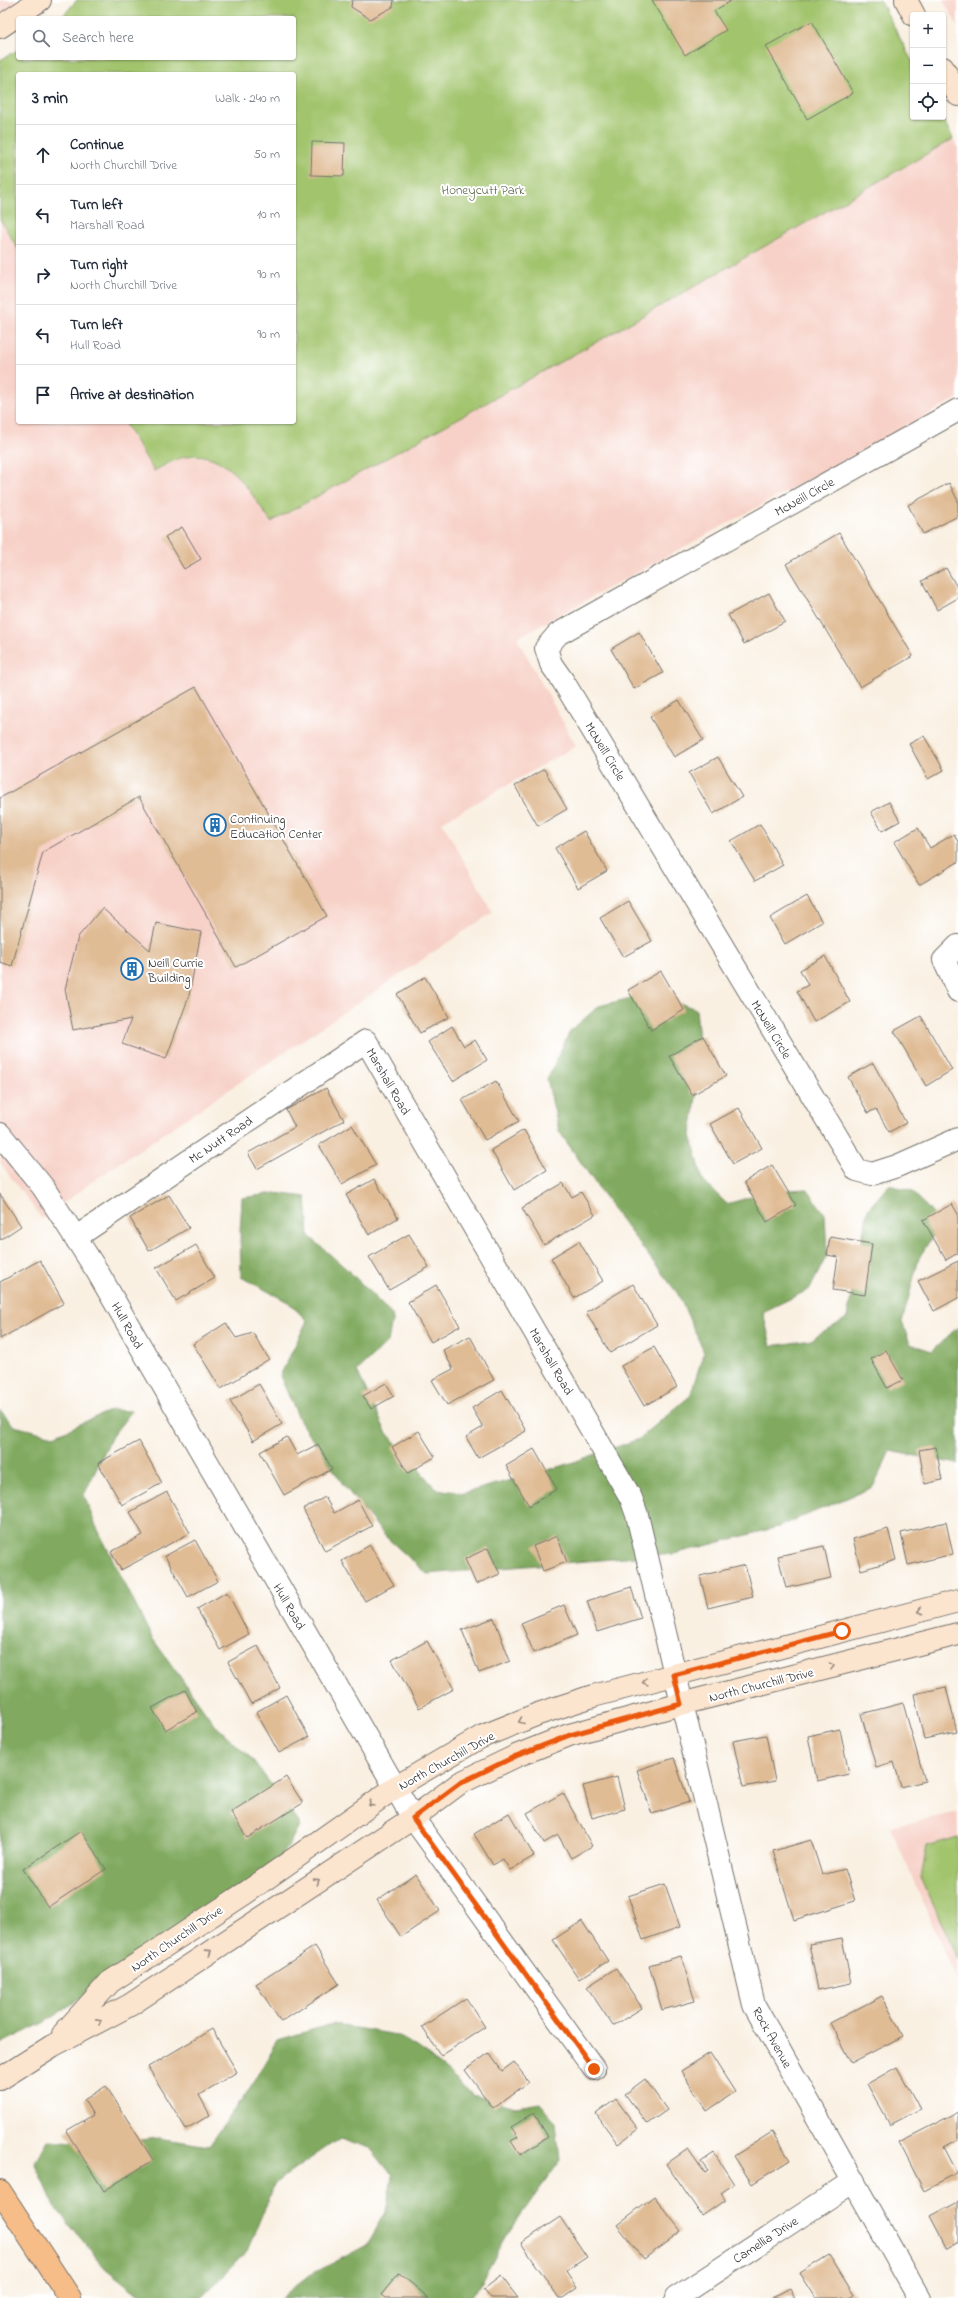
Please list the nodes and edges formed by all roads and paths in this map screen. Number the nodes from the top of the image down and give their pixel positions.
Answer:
1 (40, 0) edge
2 (906, 0) edge
3 (912, 12) edge
4 (16, 16) edge
5 (16, 16) edge
6 (0, 27) edge
7 (946, 73) edge
8 (958, 95) edge
9 (958, 410) edge
10 (958, 946) edge
11 (958, 991) edge
12 (366, 1041) joint
13 (0, 1134) edge
14 (958, 1139) edge
15 (75, 1238) junction
16 (958, 1601) edge
17 (958, 1634) edge
18 (674, 1675) junction
19 (681, 1704) junction
20 (396, 1787) junction
21 (413, 1818) junction
22 (52, 2046) junction
23 (594, 2069) dead end
24 (0, 2078) edge
25 (854, 2181) junction
26 (0, 2191) edge
27 (70, 2298) edge
28 (676, 2298) edge
29 (919, 2298) edge

1 - 5 street
2 - 3 street
4 - 6 street
7 - 8 street
9 - 14 street, McNeill Circle
10 - 11 street
12 - 15 street, Mc Nutt Road
12 - 18 street, Marshall Road
13 - 15 street, Hull Road
15 - 20 street, Hull Road
16 -> 18 street, North Churchill Drive
19 -> 17 street, North Churchill Drive
18 - 19 street, Marshall Road
18 -> 20 street, North Churchill Drive
19 - 21 street, North Churchill Drive
19 - 25 street, Rock Avenue
20 - 21 street, Hull Road
20 -> 22 street, North Churchill Drive
22 -> 21 street, North Churchill Drive
21 - 23 street, Hull Road
22 - 24 street, North Churchill Drive
25 - 28 street, Camellia Drive
25 - 29 street, Rock Avenue
26 - 27 main road

